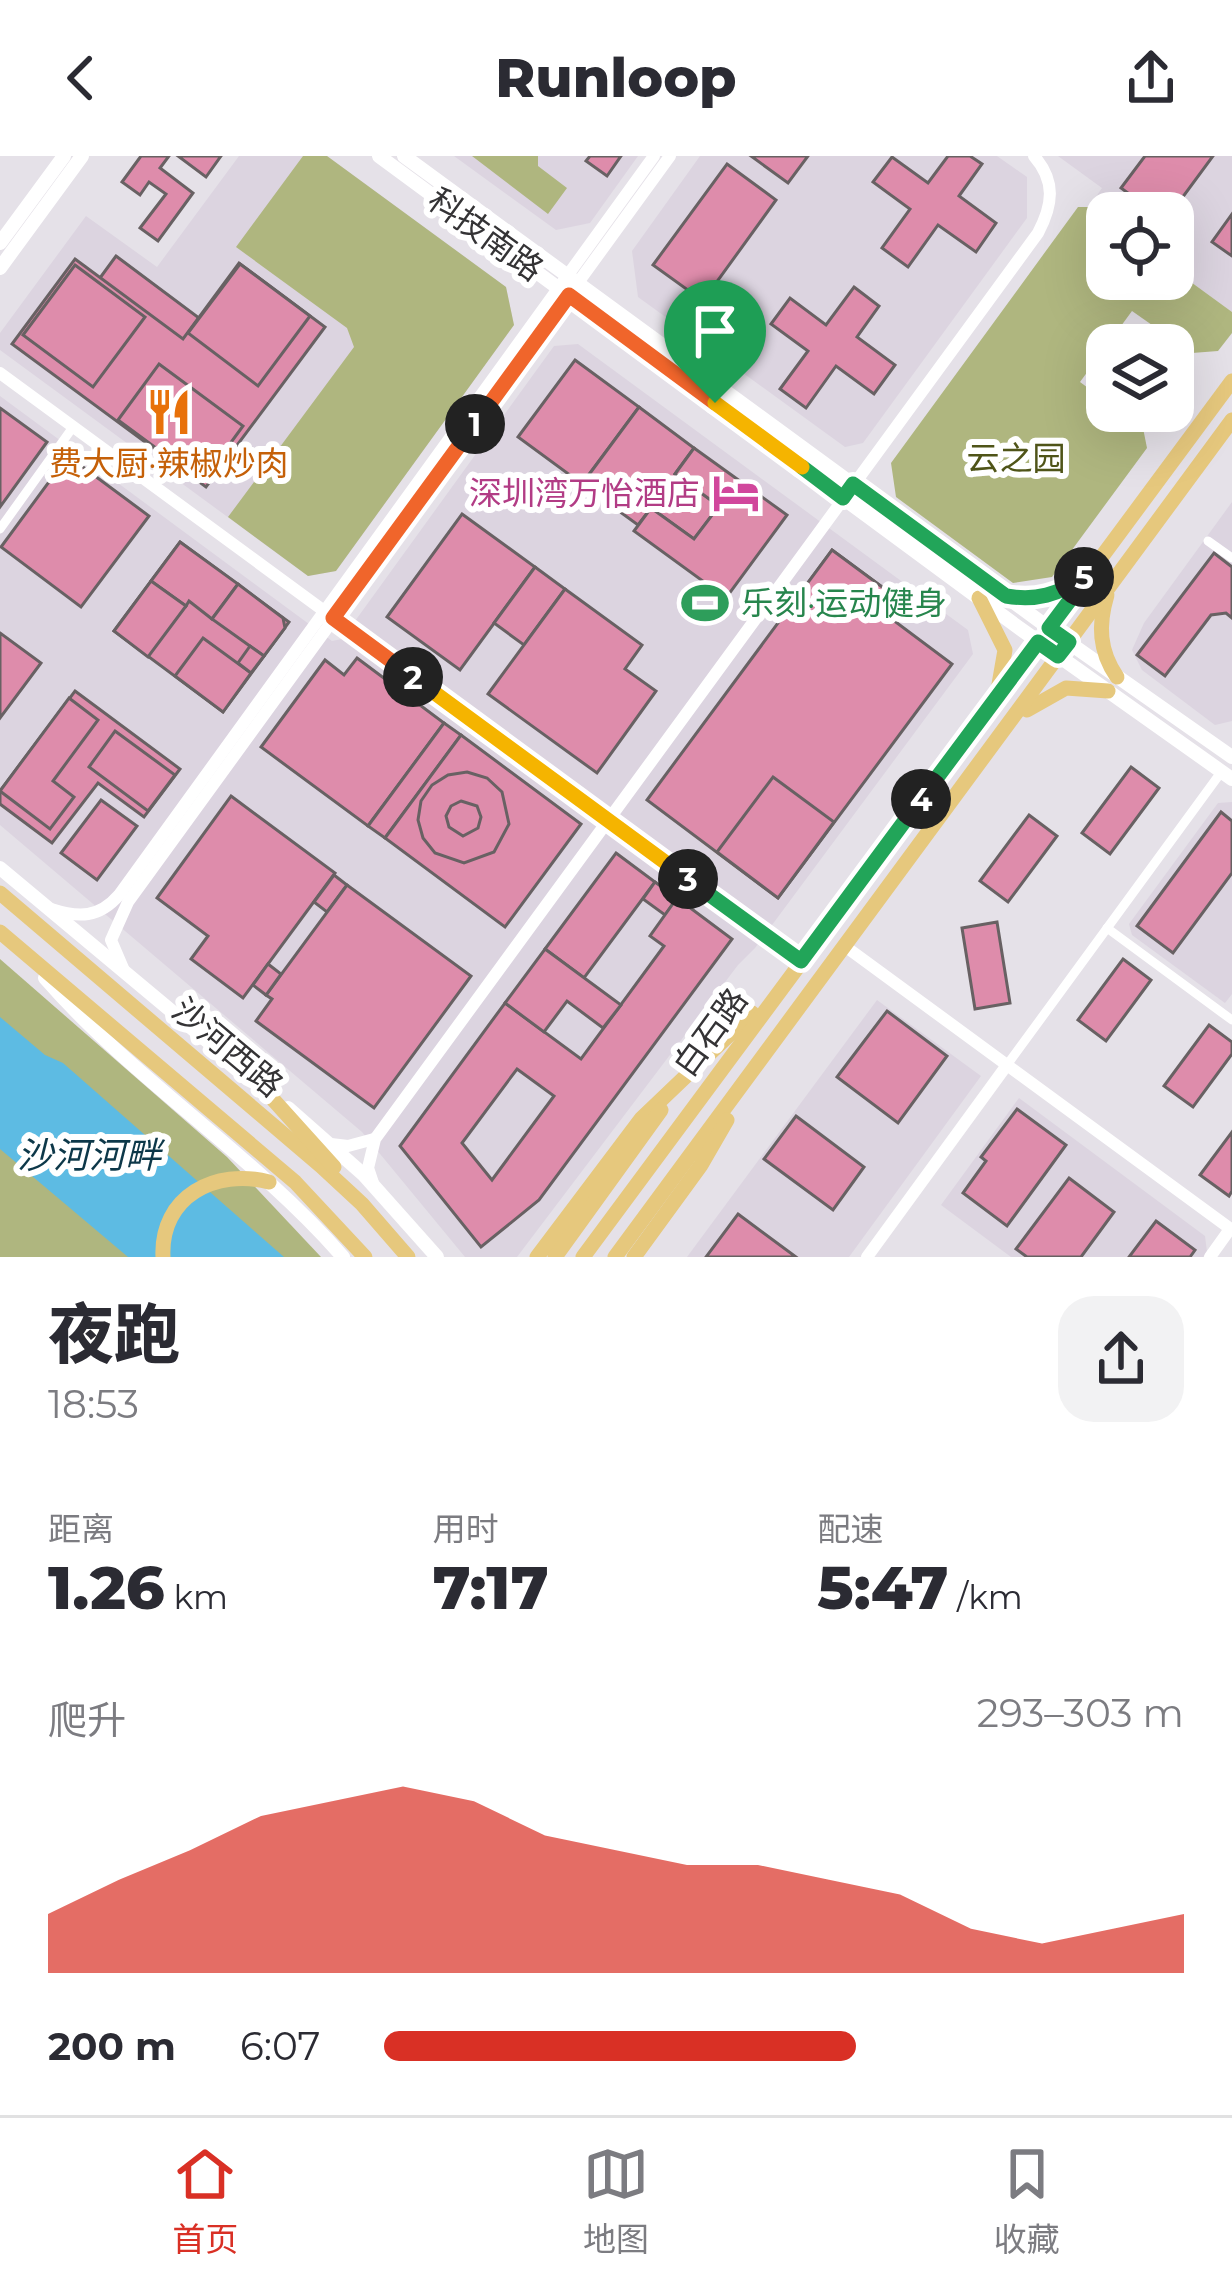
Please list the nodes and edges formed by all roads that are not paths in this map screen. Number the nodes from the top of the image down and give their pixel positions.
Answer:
1 (64, 156) edge
2 (82, 156) edge
3 (379, 156) edge
4 (404, 156) edge
5 (654, 156) edge
6 (670, 156) edge
7 (1034, 156) edge
8 (0, 243) edge
9 (0, 268) edge
10 (568, 285) junction
11 (0, 374) edge
12 (1232, 381) edge
13 (1232, 420) edge
14 (73, 427) junction
15 (853, 484) junction
16 (843, 498) junction
17 (0, 529) edge
18 (1208, 541) dead end
19 (1232, 558) edge
20 (1091, 572) junction
21 (1110, 586) junction
22 (1006, 596) junction
23 (979, 598) junction
24 (328, 614) junction
25 (1044, 635) junction
26 (1064, 649) junction
27 (1112, 684) junction
28 (996, 699) junction
29 (1003, 732) junction
30 (1232, 757) edge
31 (1227, 775) edge
32 (609, 820) junction
33 (0, 868) edge
34 (0, 893) edge
35 (50, 909) junction
36 (1107, 928) junction
37 (7, 938) edge
38 (846, 947) junction
39 (801, 961) junction
40 (128, 975) junction
41 (781, 986) junction
42 (1232, 1020) edge
43 (758, 1065) junction
44 (1007, 1065) junction
45 (687, 1074) junction
46 (260, 1085) junction
47 (375, 1139) junction
48 (331, 1144) junction
49 (269, 1182) junction
50 (373, 1184) junction
51 (381, 1225) junction
52 (1231, 1228) edge
53 (163, 1257) edge
54 (344, 1257) edge
55 (365, 1257) edge
56 (408, 1257) edge
57 (436, 1257) edge
58 (537, 1257) edge
59 (555, 1257) edge
60 (583, 1257) edge
61 (614, 1257) edge
62 (634, 1257) edge
63 (867, 1257) edge
64 (1210, 1257) edge

1 - 8 main road
2 - 9 main road
3 - 10 main road, 科技南路
4 - 10 main road, 科技南路
5 - 10 street
6 - 10 street
7 - 15 street
10 - 15 main road, 科技南路
10 - 16 main road, 科技南路
10 - 24 street
11 - 14 street
12 - 20 main road, 白石路
13 - 21 main road, 白石路
14 - 17 street
14 - 24 street
15 - 16 street
15 - 22 main road, 科技南路
16 - 23 main road, 科技南路
16 - 32 street
18 - 19 street
20 - 22 main road
20 - 25 main road, 白石路
21 - 26 main road, 白石路
21 - 27 main road
22 - 25 main road, 科技南路
23 - 25 main road, 科技南路
23 - 28 main road
24 - 32 street
24 - 35 street
24 - 40 street
25 - 26 main road, 科技南路
25 - 28 main road, 白石路
26 - 27 main road, 科技南路
26 - 29 main road, 白石路
27 - 29 main road
27 - 30 main road, 科技南路
27 - 31 main road, 科技南路
28 - 39 main road, 白石路
29 - 38 main road, 白石路
30 - 31 main road
31 - 36 street
32 - 39 street
32 - 47 street
33 - 35 main road
34 - 51 main road, 沙河西路
35 - 40 main road
36 - 42 street
36 - 44 street
37 - 49 main road
37 - 55 main road, 沙河西路
38 - 43 main road, 白石路
38 - 44 street
39 - 41 main road, 白石路
40 - 46 main road
41 - 45 main road
41 - 60 main road, 白石路
43 - 61 main road, 白石路
43 - 62 main road
44 - 52 street
44 - 63 street
45 - 58 main road
45 - 59 main road
46 - 48 main road
46 - 51 main road
47 - 48 street
47 - 50 street
48 - 50 main road
49 - 53 main road
49 - 54 main road
50 - 57 main road
51 - 56 main road, 沙河西路
52 - 64 street

